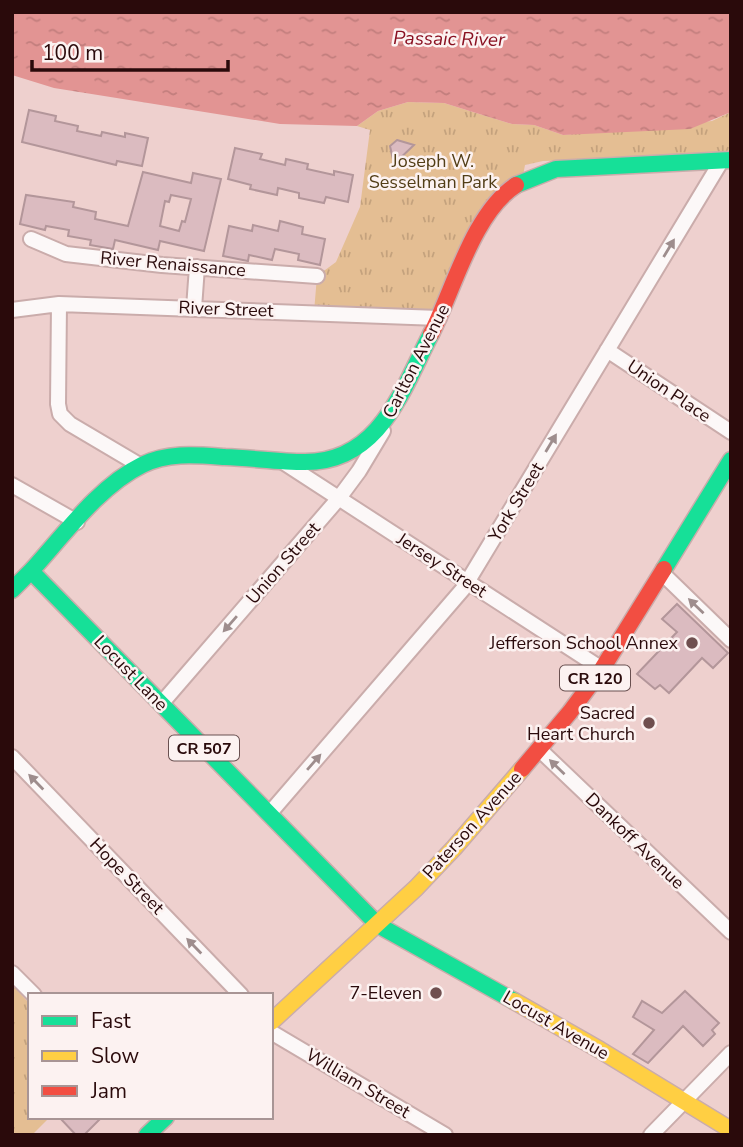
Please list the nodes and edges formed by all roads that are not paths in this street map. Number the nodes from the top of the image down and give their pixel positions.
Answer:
1 (726, 160) edge
2 (31, 239) dead end
3 (197, 267) junction
4 (317, 276) dead end
5 (59, 304) junction
6 (194, 308) junction
7 (12, 310) edge
8 (439, 318) junction
9 (607, 350) junction
10 (391, 413) junction
11 (731, 432) edge
12 (731, 460) edge
13 (282, 461) junction
14 (141, 466) junction
15 (12, 485) edge
16 (339, 498) junction
17 (77, 522) junction
18 (31, 571) junction
19 (662, 573) junction
20 (468, 582) junction
21 (12, 590) edge
22 (731, 640) edge
23 (602, 669) junction
24 (161, 704) junction
25 (539, 749) junction
26 (12, 757) edge
27 (269, 814) junction
28 (378, 925) junction
29 (731, 932) edge
30 (12, 973) edge
31 (32, 993) edge
32 (239, 993) edge
33 (273, 1020) edge
34 (273, 1033) edge
35 (731, 1053) edge
36 (685, 1100) junction
37 (731, 1130) edge
38 (445, 1135) edge
39 (651, 1135) edge

1 - 8 main road, Carlton Avenue
9 -> 1 street, York Street
2 - 3 street, River Renaissance
3 - 4 street, River Renaissance
3 - 6 street
5 - 6 street, River Street
5 - 7 street, River Street
5 - 14 street
6 - 8 street, River Street
8 - 10 main road, Carlton Avenue
9 - 11 street, Union Place
20 -> 9 street, York Street
10 - 13 main road, Carlton Avenue
10 - 16 street, Union Street
12 - 19 main road, Paterson Avenue / CR 120
13 - 14 main road, Carlton Avenue
13 - 16 street, Jersey Street
14 - 17 main road, Carlton Avenue
15 - 17 street
16 - 20 street, Jersey Street
16 -> 24 street, Union Street
17 - 18 main road, Carlton Avenue
18 - 21 main road, Carlton Avenue
18 - 24 main road, Locust Lane / CR 507
22 -> 19 street
19 - 23 main road, Paterson Avenue / CR 120
20 - 23 street, Jersey Street
27 -> 20 street, York Street
23 - 25 main road, Paterson Avenue / CR 120
24 - 27 main road, Locust Lane / CR 507
25 - 28 main road, Paterson Avenue / CR 120
29 -> 25 street, Dankoff Avenue
32 -> 26 street, Hope Street
27 - 28 main road, Locust Lane / CR 507
28 - 33 main road, Paterson Avenue / CR 120
28 - 36 main road, Locust Avenue / CR 507
30 - 31 street
34 - 38 street, William Street
35 - 36 street
36 - 37 main road, Locust Avenue / CR 507
36 - 39 street

